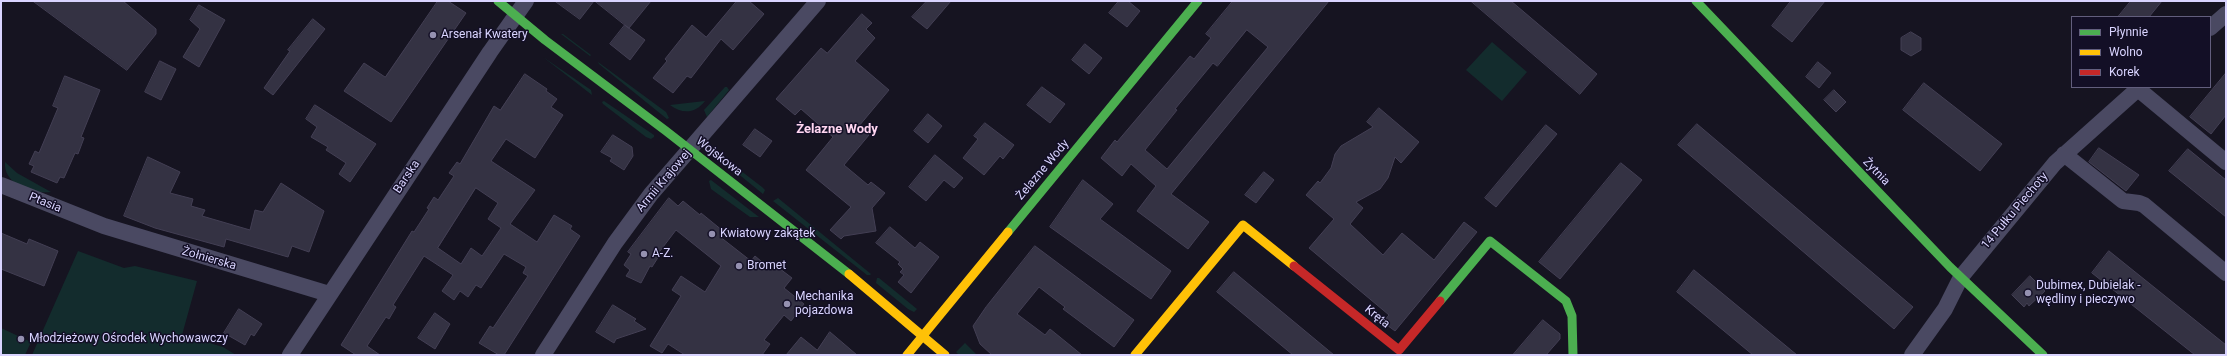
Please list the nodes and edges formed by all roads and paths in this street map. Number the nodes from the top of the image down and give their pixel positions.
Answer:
1 (498, 1) edge
2 (526, 1) edge
3 (818, 1) edge
4 (1198, 1) edge
5 (1696, 1) edge
6 (2226, 14) edge
7 (515, 16) junction
8 (2211, 27) edge
9 (2139, 88) edge
10 (690, 149) junction
11 (2064, 154) junction
12 (2226, 162) edge
13 (1, 185) edge
14 (90, 221) joint
15 (2226, 273) edge
16 (1961, 277) junction
17 (328, 294) junction
18 (922, 334) junction
19 (290, 355) edge
20 (543, 355) edge
21 (907, 355) edge
22 (945, 355) edge
23 (1135, 355) edge
24 (1573, 355) edge
25 (1912, 355) edge
26 (2043, 355) edge

1 - 7 street, Wojskowa
2 - 7 street, Barska
3 - 10 street, Armii Krajowej
4 - 18 street, Żelazne Wody
5 - 16 street, Żytnia
6 - 8 street
7 - 10 street, Wojskowa
7 - 17 street, Barska
9 - 11 street, 14 Pułku Piechoty
9 - 12 street
10 - 18 street, Wojskowa
10 - 20 street, Armii Krajowej
11 - 15 street
11 - 16 street, 14 Pułku Piechoty
13 - 14 street, Ptasia
14 - 17 street, Żołnierska
16 - 25 street, 14 Pułku Piechoty
16 - 26 street, Żytnia
17 - 19 street, Barska
18 - 21 street, Żelazne Wody
18 - 22 street, Wojskowa
23 - 24 street, Kręta

